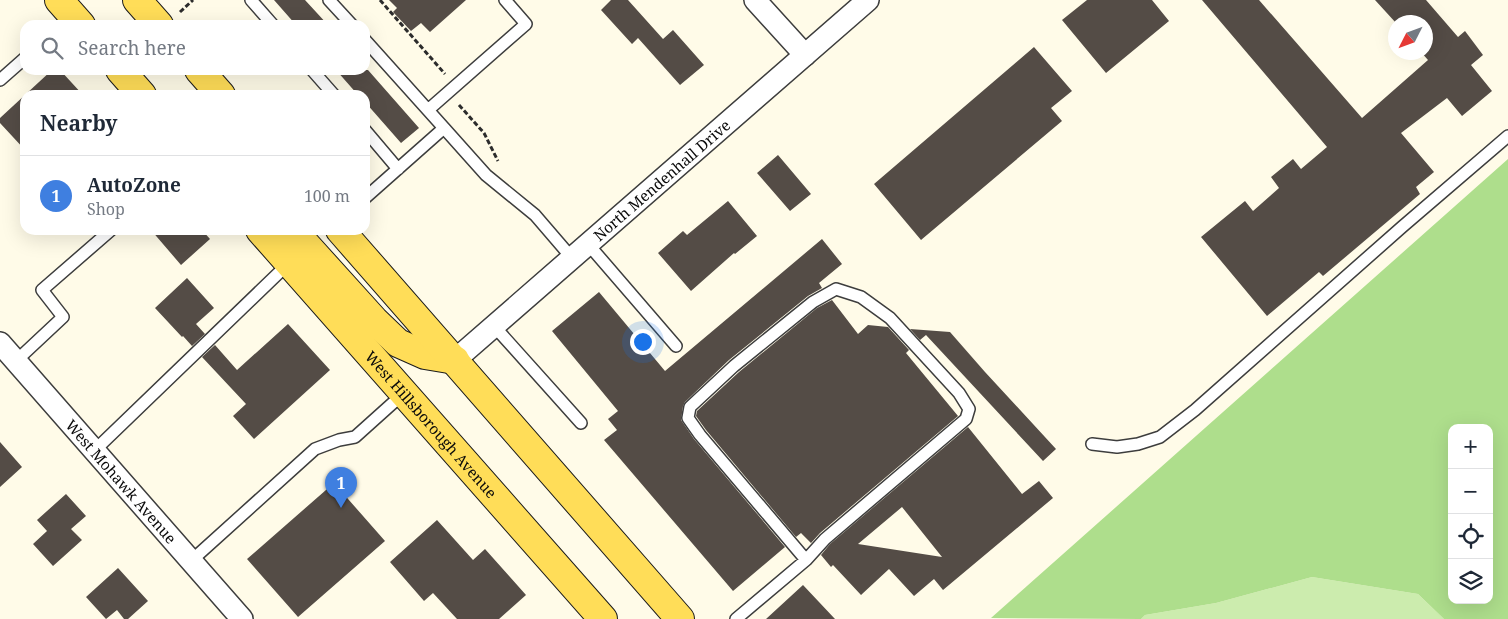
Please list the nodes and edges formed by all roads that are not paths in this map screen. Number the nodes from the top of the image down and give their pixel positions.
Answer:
1 (137, 0) edge
2 (251, 0) edge
3 (330, 0) edge
4 (505, 0) edge
5 (755, 0) edge
6 (868, 0) edge
7 (169, 18) edge
8 (269, 20) edge
9 (348, 20) edge
10 (370, 46) edge
11 (805, 55) junction
12 (20, 62) edge
13 (124, 75) edge
14 (203, 75) edge
15 (316, 75) edge
16 (0, 80) edge
17 (138, 90) edge
18 (217, 90) edge
19 (330, 90) edge
20 (428, 110) junction
21 (444, 128) junction
22 (370, 136) edge
23 (1508, 136) edge
24 (398, 169) junction
25 (370, 194) edge
26 (105, 235) edge
27 (264, 235) edge
28 (298, 235) edge
29 (344, 235) edge
30 (588, 244) junction
31 (572, 258) junction
32 (289, 263) junction
33 (494, 326) junction
34 (0, 343) edge
35 (676, 346) dead end
36 (455, 360) junction
37 (16, 361) junction
38 (404, 393) junction
39 (582, 423) dead end
40 (1092, 444) dead end
41 (94, 451) junction
42 (806, 560) junction
43 (191, 561) junction
44 (242, 619) edge
45 (603, 619) edge
46 (680, 619) edge
47 (736, 619) edge

1 - 7 main road
2 - 8 lane
3 - 9 lane
4 - 20 lane
5 - 11 street
6 - 11 street, North Mendenhall Drive
10 - 20 lane
11 - 30 street, North Mendenhall Drive
12 - 16 lane
13 - 17 main road
14 - 18 main road
15 - 19 lane
20 - 21 lane
21 - 24 lane
21 - 31 lane
22 - 24 lane
23 - 40 lane
24 - 25 lane
26 - 37 lane
27 - 32 main road, West Hillsborough Avenue
28 - 36 main road
29 - 36 main road
30 - 31 street, North Mendenhall Drive
30 - 35 lane
31 - 33 street, North Mendenhall Drive
32 - 38 main road, West Hillsborough Avenue
32 - 41 lane
33 - 36 street, North Mendenhall Drive
33 - 39 lane
34 - 37 street, West Mohawk Avenue
36 - 46 main road
37 - 41 street, West Mohawk Avenue
38 - 43 lane
38 - 45 main road, West Hillsborough Avenue
41 - 43 street, West Mohawk Avenue
42 - 42 lane
42 - 47 lane
43 - 44 street, West Mohawk Avenue

